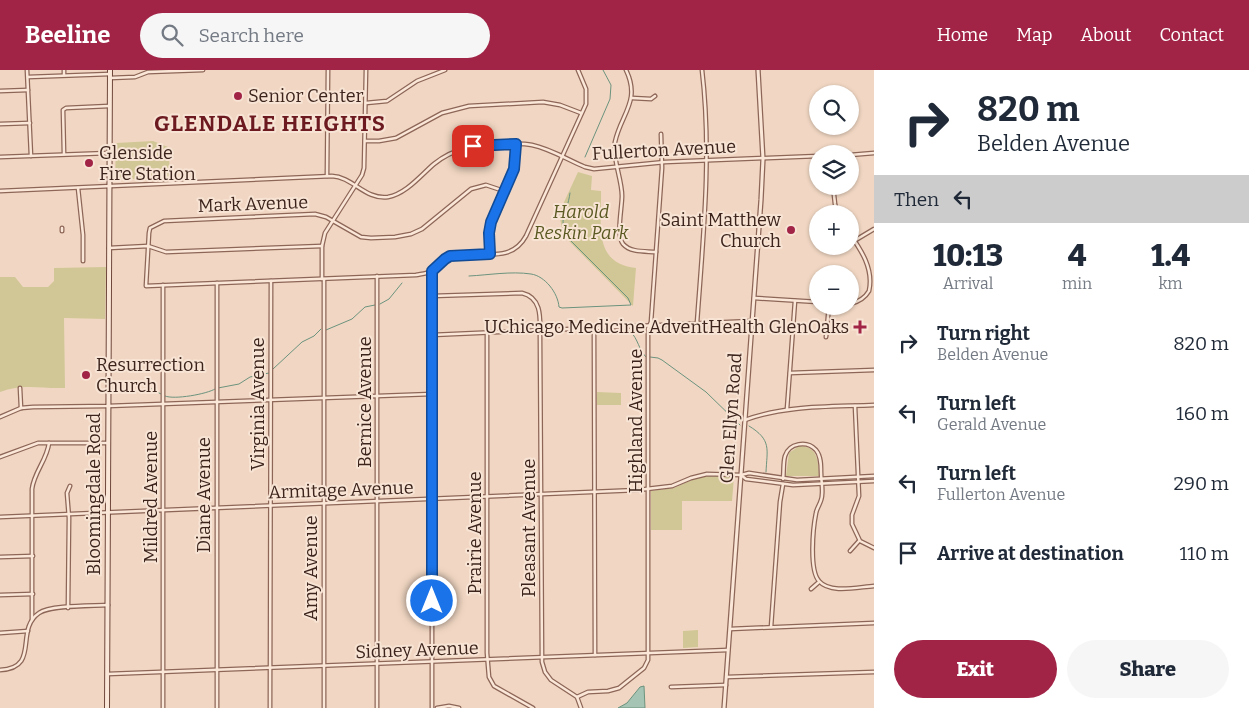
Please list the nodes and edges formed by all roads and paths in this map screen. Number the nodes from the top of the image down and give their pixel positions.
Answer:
1 (28, 70) edge
2 (64, 70) edge
3 (203, 70) edge
4 (328, 70) edge
5 (366, 70) edge
6 (445, 70) edge
7 (578, 70) edge
8 (626, 70) edge
9 (702, 70) edge
10 (758, 70) edge
11 (110, 74) edge
12 (64, 75) junction
13 (28, 77) junction
14 (28, 90) junction
15 (0, 91) edge
16 (655, 96) dead end
17 (632, 98) junction
18 (366, 103) junction
19 (110, 106) junction
20 (581, 112) junction
21 (30, 123) junction
22 (0, 124) edge
23 (661, 134) dead end
24 (365, 141) junction
25 (516, 144) junction
26 (109, 153) junction
27 (874, 153) edge
28 (64, 154) junction
29 (859, 154) edge
30 (31, 156) junction
31 (809, 156) edge
32 (0, 157) edge
33 (561, 157) junction
34 (763, 159) junction
35 (708, 160) junction
36 (662, 162) junction
37 (618, 167) junction
38 (327, 176) junction
39 (109, 186) junction
40 (355, 186) junction
41 (78, 188) junction
42 (0, 191) edge
43 (504, 191) junction
44 (332, 221) junction
45 (874, 229) edge
46 (859, 237) edge
47 (148, 246) junction
48 (322, 246) junction
49 (109, 248) junction
50 (859, 248) edge
51 (656, 252) junction
52 (490, 254) junction
53 (83, 261) dead end
54 (432, 271) junction
55 (378, 276) junction
56 (323, 279) junction
57 (270, 281) junction
58 (217, 283) junction
59 (163, 285) junction
60 (432, 296) junction
61 (754, 298) junction
62 (859, 300) edge
63 (795, 301) junction
64 (809, 302) edge
65 (828, 315) edge
66 (752, 322) junction
67 (697, 323) junction
68 (649, 326) junction
69 (594, 328) junction
70 (540, 330) junction
71 (487, 333) junction
72 (432, 335) junction
73 (826, 337) dead end
74 (874, 370) edge
75 (790, 373) junction
76 (20, 388) dead end
77 (432, 394) junction
78 (378, 396) junction
79 (324, 398) junction
80 (270, 400) junction
81 (217, 402) junction
82 (163, 404) junction
83 (874, 405) edge
84 (108, 406) junction
85 (855, 406) junction
86 (21, 408) junction
87 (787, 409) junction
88 (0, 418) edge
89 (745, 420) junction
90 (108, 442) junction
91 (49, 443) junction
92 (0, 457) edge
93 (741, 476) junction
94 (874, 476) edge
95 (858, 477) junction
96 (783, 479) junction
97 (822, 479) junction
98 (858, 482) junction
99 (874, 482) edge
100 (783, 484) junction
101 (822, 484) junction
102 (70, 486) dead end
103 (648, 489) junction
104 (595, 491) junction
105 (541, 494) junction
106 (488, 496) junction
107 (432, 499) junction
108 (378, 501) junction
109 (324, 503) junction
110 (270, 505) junction
111 (217, 508) junction
112 (164, 510) junction
113 (108, 512) junction
114 (68, 514) junction
115 (33, 515) junction
116 (0, 517) edge
117 (860, 541) junction
118 (874, 548) edge
119 (850, 551) dead end
120 (33, 556) junction
121 (0, 557) edge
122 (819, 582) junction
123 (874, 586) edge
124 (811, 589) dead end
125 (33, 594) junction
126 (0, 595) edge
127 (108, 605) junction
128 (68, 608) junction
129 (32, 620) junction
130 (874, 623) edge
131 (772, 627) junction
132 (730, 629) junction
133 (28, 631) junction
134 (0, 632) edge
135 (728, 650) junction
136 (648, 652) junction
137 (595, 655) junction
138 (542, 657) junction
139 (488, 660) junction
140 (432, 661) junction
141 (377, 664) junction
142 (324, 666) junction
143 (270, 668) junction
144 (0, 670) edge
145 (217, 670) junction
146 (163, 672) junction
147 (874, 672) edge
148 (107, 674) junction
149 (727, 677) junction
150 (726, 685) junction
151 (671, 687) dead end
152 (577, 697) junction
153 (107, 708) edge
154 (163, 708) edge
155 (217, 708) edge
156 (270, 708) edge
157 (324, 708) edge
158 (377, 708) edge
159 (432, 708) edge
160 (437, 708) edge
161 (459, 708) edge
162 (534, 708) edge
163 (581, 708) edge
164 (724, 708) edge

1 - 13 street
2 - 12 street
3 - 11 street
4 - 38 street
5 - 18 street, Amy Avenue
6 - 18 street
7 - 20 street
8 - 17 street
9 - 35 street
10 - 34 street, Glen Ellyn Road
11 - 12 street
11 - 19 main road, Bloomingdale Road
12 - 13 street
13 - 14 street
14 - 15 street
14 - 21 street
16 - 17 street
17 - 37 street
18 - 24 street, Amy Avenue
19 - 26 main road, Bloomingdale Road
19 - 28 street
20 - 24 street
20 - 33 street
21 - 22 street
21 - 30 street
23 - 36 street, Highland Avenue
24 - 40 street, Amy Avenue
25 - 33 street, Fullerton Avenue
25 - 40 street, Fullerton Avenue
25 - 43 street
26 - 28 street
26 - 39 main road, Bloomingdale Road
27 - 29 street
28 - 30 street
30 - 32 street
31 - 34 street, Fullerton Avenue
33 - 37 street, Fullerton Avenue
33 - 52 street
34 - 35 street, Fullerton Avenue
34 - 61 street, Glen Ellyn Road
35 - 36 street, Fullerton Avenue
35 - 67 street
36 - 37 street, Fullerton Avenue
36 - 51 street, Highland Avenue
37 - 51 street
38 - 39 street
38 - 40 street, Fullerton Avenue
39 - 41 street
39 - 49 main road, Bloomingdale Road
40 - 44 street, Amy Avenue
41 - 42 street
41 - 53 street
43 - 44 street, Mark Avenue
43 - 52 street
44 - 47 street, Mark Avenue
44 - 48 street, Amy Avenue
45 - 46 street
47 - 48 street
47 - 49 street
47 - 59 street
48 - 56 street, Amy Avenue
49 - 84 main road, Bloomingdale Road
50 - 62 street
51 - 68 street, Highland Avenue
52 - 54 street
54 - 55 street
54 - 60 street
55 - 56 street
55 - 78 street, Bernice Avenue
56 - 57 street
56 - 79 street, Amy Avenue
57 - 58 street
57 - 80 street, Virginia Avenue
58 - 59 street
58 - 81 street, Diane Avenue
59 - 82 street, Mildred Avenue
60 - 70 street, Pleasant Avenue
60 - 72 street
61 - 63 street
61 - 66 street, Glen Ellyn Road
63 - 64 street
63 - 75 street
65 - 73 street
66 - 67 street
66 - 89 street, Glen Ellyn Road
67 - 68 street
68 - 69 street
68 - 103 street, Highland Avenue
69 - 70 street
69 - 104 street
70 - 71 street
70 - 105 street, Pleasant Avenue
71 - 72 street
71 - 106 street, Prairie Avenue
72 - 77 street
74 - 75 street
75 - 87 street
76 - 86 street
77 - 78 street
77 - 107 street
78 - 79 street
78 - 108 street, Bernice Avenue
79 - 80 street
79 - 109 street, Amy Avenue
80 - 81 street
80 - 110 street, Virginia Avenue
81 - 82 street
81 - 111 street, Diane Avenue
82 - 84 street
82 - 112 street, Mildred Avenue
83 - 85 street
84 - 86 street
84 - 90 main road, Bloomingdale Road
85 - 87 street
85 - 95 street
86 - 88 street
87 - 89 street
89 - 93 street, Glen Ellyn Road
90 - 91 street
90 - 113 main road, Bloomingdale Road
91 - 92 street
91 - 115 street
93 - 96 street, Armitage Avenue
93 - 100 street, Armitage Avenue
93 - 103 street, Armitage Avenue
93 - 132 street, Glen Ellyn Road
94 - 95 street, Armitage Avenue
95 - 97 street, Armitage Avenue
95 - 98 street
96 - 97 street, Armitage Avenue
96 - 97 street
97 - 101 street
98 - 99 street, Armitage Avenue
98 - 101 street, Armitage Avenue
98 - 117 street
100 - 101 street, Armitage Avenue
100 - 131 street
101 - 122 street
102 - 114 street
103 - 104 street, Armitage Avenue
103 - 136 street, Highland Avenue
104 - 105 street, Armitage Avenue
104 - 137 street
105 - 106 street, Armitage Avenue
105 - 138 street, Pleasant Avenue
106 - 107 street, Armitage Avenue
106 - 139 street, Prairie Avenue
107 - 108 street, Armitage Avenue
107 - 140 street
108 - 109 street, Armitage Avenue
108 - 141 street, Bernice Avenue
109 - 110 street, Armitage Avenue
109 - 142 street, Amy Avenue
110 - 111 street, Armitage Avenue
110 - 143 street, Virginia Avenue
111 - 112 street, Armitage Avenue
111 - 145 street, Diane Avenue
112 - 113 street, Armitage Avenue
112 - 146 street, Mildred Avenue
113 - 114 street, Armitage Avenue
113 - 127 main road, Bloomingdale Road
114 - 115 street, Armitage Avenue
114 - 128 street
115 - 116 street, Armitage Avenue
115 - 120 street
117 - 118 street
117 - 119 street
120 - 121 street
120 - 125 street
122 - 123 street
122 - 124 street
125 - 126 street
125 - 129 street
127 - 128 street
127 - 148 main road, Bloomingdale Road
128 - 129 street
129 - 133 street
130 - 131 street
131 - 132 street
132 - 135 street, Glen Ellyn Road
133 - 134 street
133 - 144 street
135 - 136 street, Sidney Avenue
135 - 149 street, Glen Ellyn Road
136 - 137 street, Sidney Avenue
136 - 152 street
137 - 138 street, Sidney Avenue
138 - 139 street, Sidney Avenue
138 - 152 street, Pleasant Avenue
139 - 140 street, Sidney Avenue
139 - 162 street, Prairie Avenue
140 - 141 street, Sidney Avenue
140 - 159 street
141 - 142 street, Sidney Avenue
141 - 158 street, Bernice Avenue
142 - 143 street, Sidney Avenue
142 - 157 street, Amy Avenue
143 - 145 street, Sidney Avenue
143 - 156 street, Virginia Avenue
145 - 146 street, Sidney Avenue
145 - 155 street, Diane Avenue
146 - 148 street, Sidney Avenue
146 - 154 street, Mildred Avenue
147 - 149 street
148 - 153 main road, Bloomingdale Road
149 - 150 street, Glen Ellyn Road
150 - 151 street
150 - 164 street, Glen Ellyn Road
152 - 163 street
160 - 161 street

